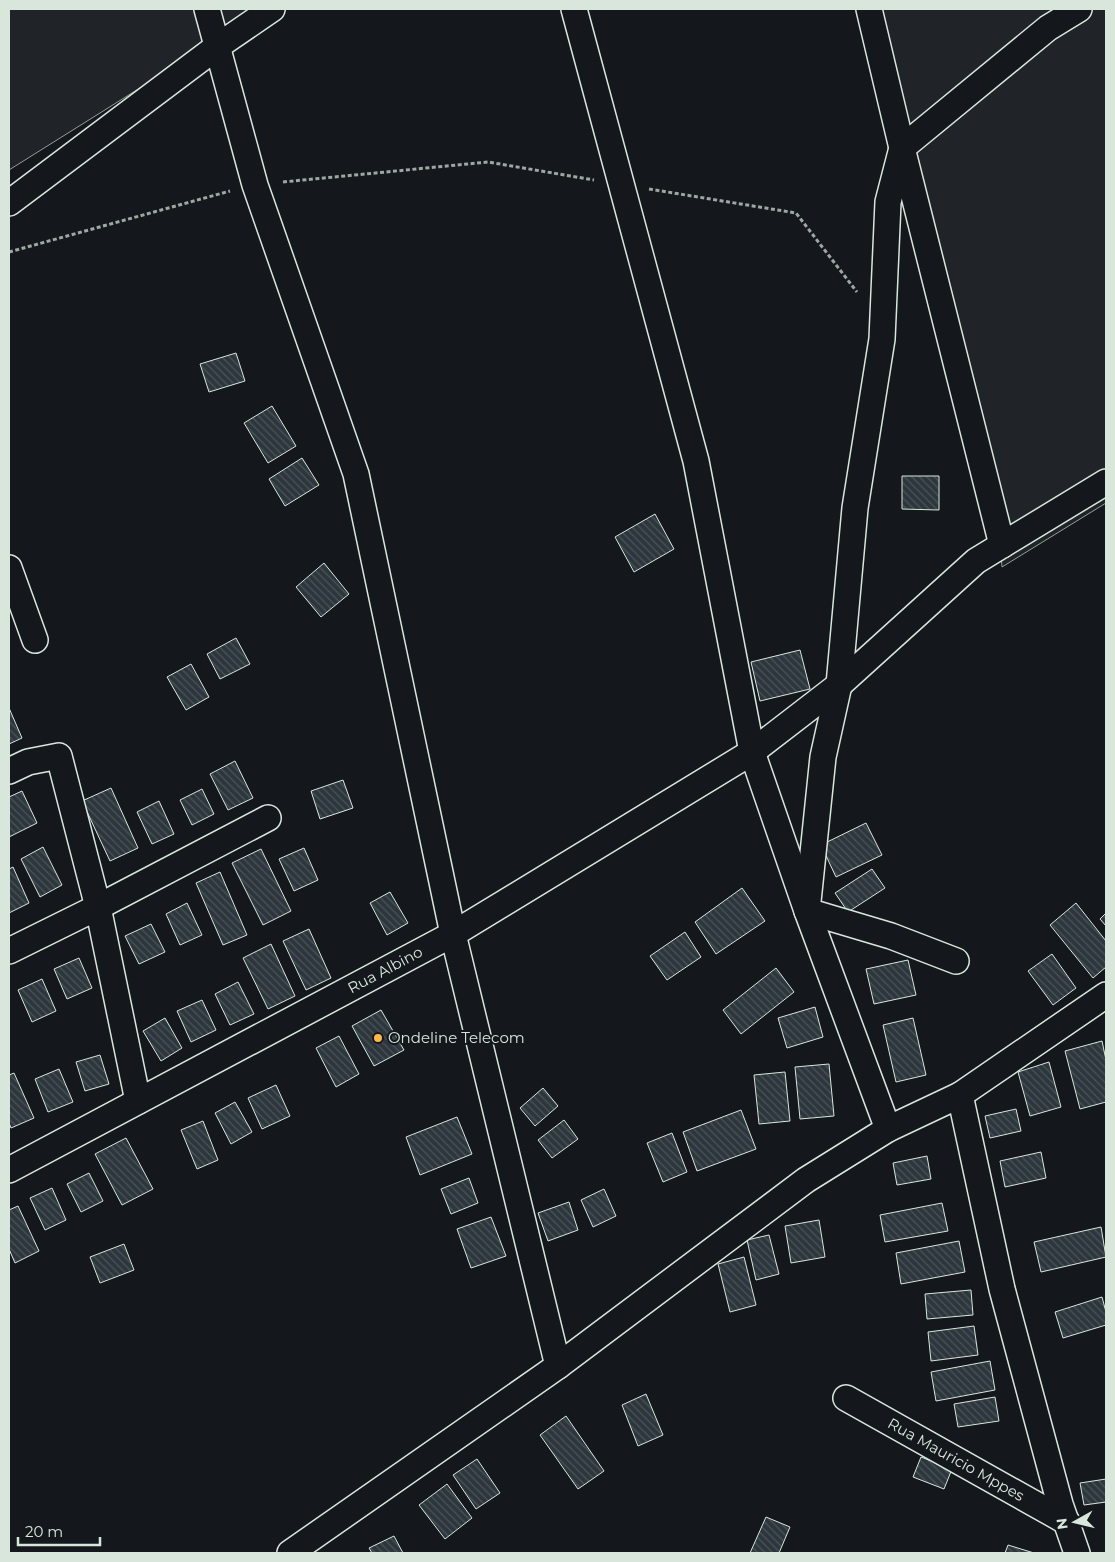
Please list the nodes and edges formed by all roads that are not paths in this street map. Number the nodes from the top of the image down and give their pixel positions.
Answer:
1 (207, 9) edge
2 (272, 9) edge
3 (574, 9) edge
4 (869, 9) edge
5 (1079, 9) edge
6 (218, 46) junction
7 (902, 148) junction
8 (9, 203) edge
9 (1106, 482) edge
10 (1002, 545) junction
11 (9, 568) edge
12 (35, 640) dead end
13 (839, 685) junction
14 (752, 752) junction
15 (9, 771) edge
16 (268, 818) dead end
17 (98, 907) junction
18 (807, 911) junction
19 (453, 934) junction
20 (9, 951) edge
21 (956, 961) dead end
22 (1106, 994) edge
23 (960, 1095) junction
24 (138, 1101) junction
25 (888, 1129) junction
26 (9, 1170) edge
27 (558, 1366) junction
28 (846, 1398) dead end
29 (1066, 1522) junction
30 (290, 1553) edge
31 (1077, 1553) edge

1 - 6 street
2 - 6 street
3 - 14 street
4 - 7 street
5 - 7 street
6 - 8 street
6 - 19 street
7 - 10 street
7 - 13 street
9 - 10 street, Rua Albino
10 - 13 street, Rua Albino
11 - 12 street
13 - 14 street, Rua Albino
13 - 18 street
14 - 18 street
14 - 19 street, Rua Albino
15 - 17 street
16 - 17 street
17 - 20 street
17 - 24 street
18 - 21 street
18 - 25 street
19 - 24 street, Rua Albino
19 - 27 street
22 - 23 street
23 - 25 street
23 - 29 street
24 - 26 street, Rua Albino
25 - 27 street
27 - 30 street
28 - 29 street, Rua Mauricio Mppes
29 - 31 street

